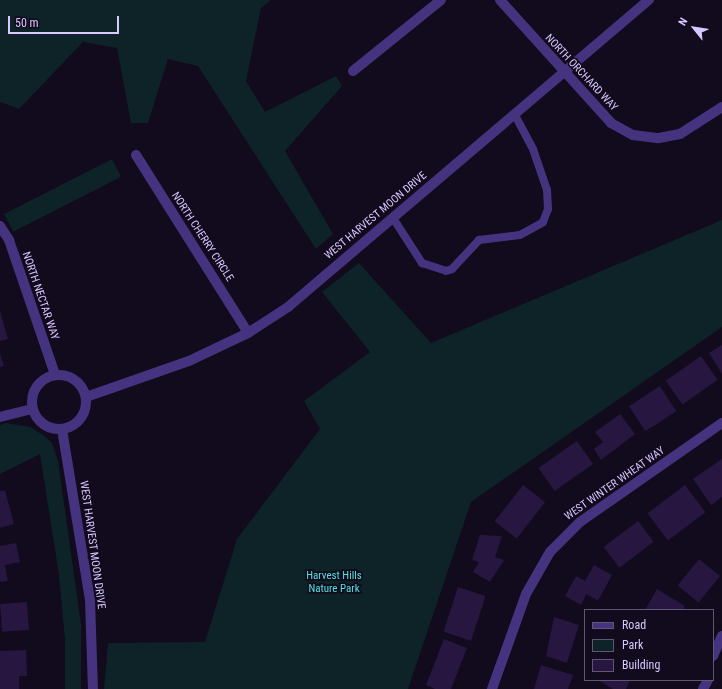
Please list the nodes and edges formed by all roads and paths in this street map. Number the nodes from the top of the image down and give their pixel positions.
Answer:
1 (441, 0) edge
2 (500, 0) edge
3 (650, 0) edge
4 (353, 71) dead end
5 (564, 74) junction
6 (722, 106) edge
7 (515, 115) junction
8 (136, 155) dead end
9 (393, 218) junction
10 (0, 226) edge
11 (248, 333) junction
12 (55, 374) junction
13 (86, 397) junction
14 (32, 409) junction
15 (0, 417) edge
16 (722, 423) edge
17 (62, 429) junction
18 (722, 636) edge
19 (714, 654) edge
20 (92, 689) edge
21 (492, 689) edge

1 - 4 street
2 - 5 street, NORTH ORCHARD WAY
3 - 5 street, WEST HARVEST MOON DRIVE
5 - 6 street, NORTH ORCHARD WAY
5 - 7 street, WEST HARVEST MOON DRIVE
7 - 9 street, WEST HARVEST MOON DRIVE
7 - 9 lane
8 - 11 street, NORTH CHERRY CIRCLE
9 - 11 street, WEST HARVEST MOON DRIVE
10 - 12 street, NORTH NECTAR WAY
11 - 13 street, WEST HARVEST MOON DRIVE
12 - 13 street
12 - 14 street
13 - 17 street
14 - 15 street
14 - 17 street
16 - 21 street, WEST WINTER WHEAT WAY
17 - 20 street, WEST HARVEST MOON DRIVE
18 - 19 street

